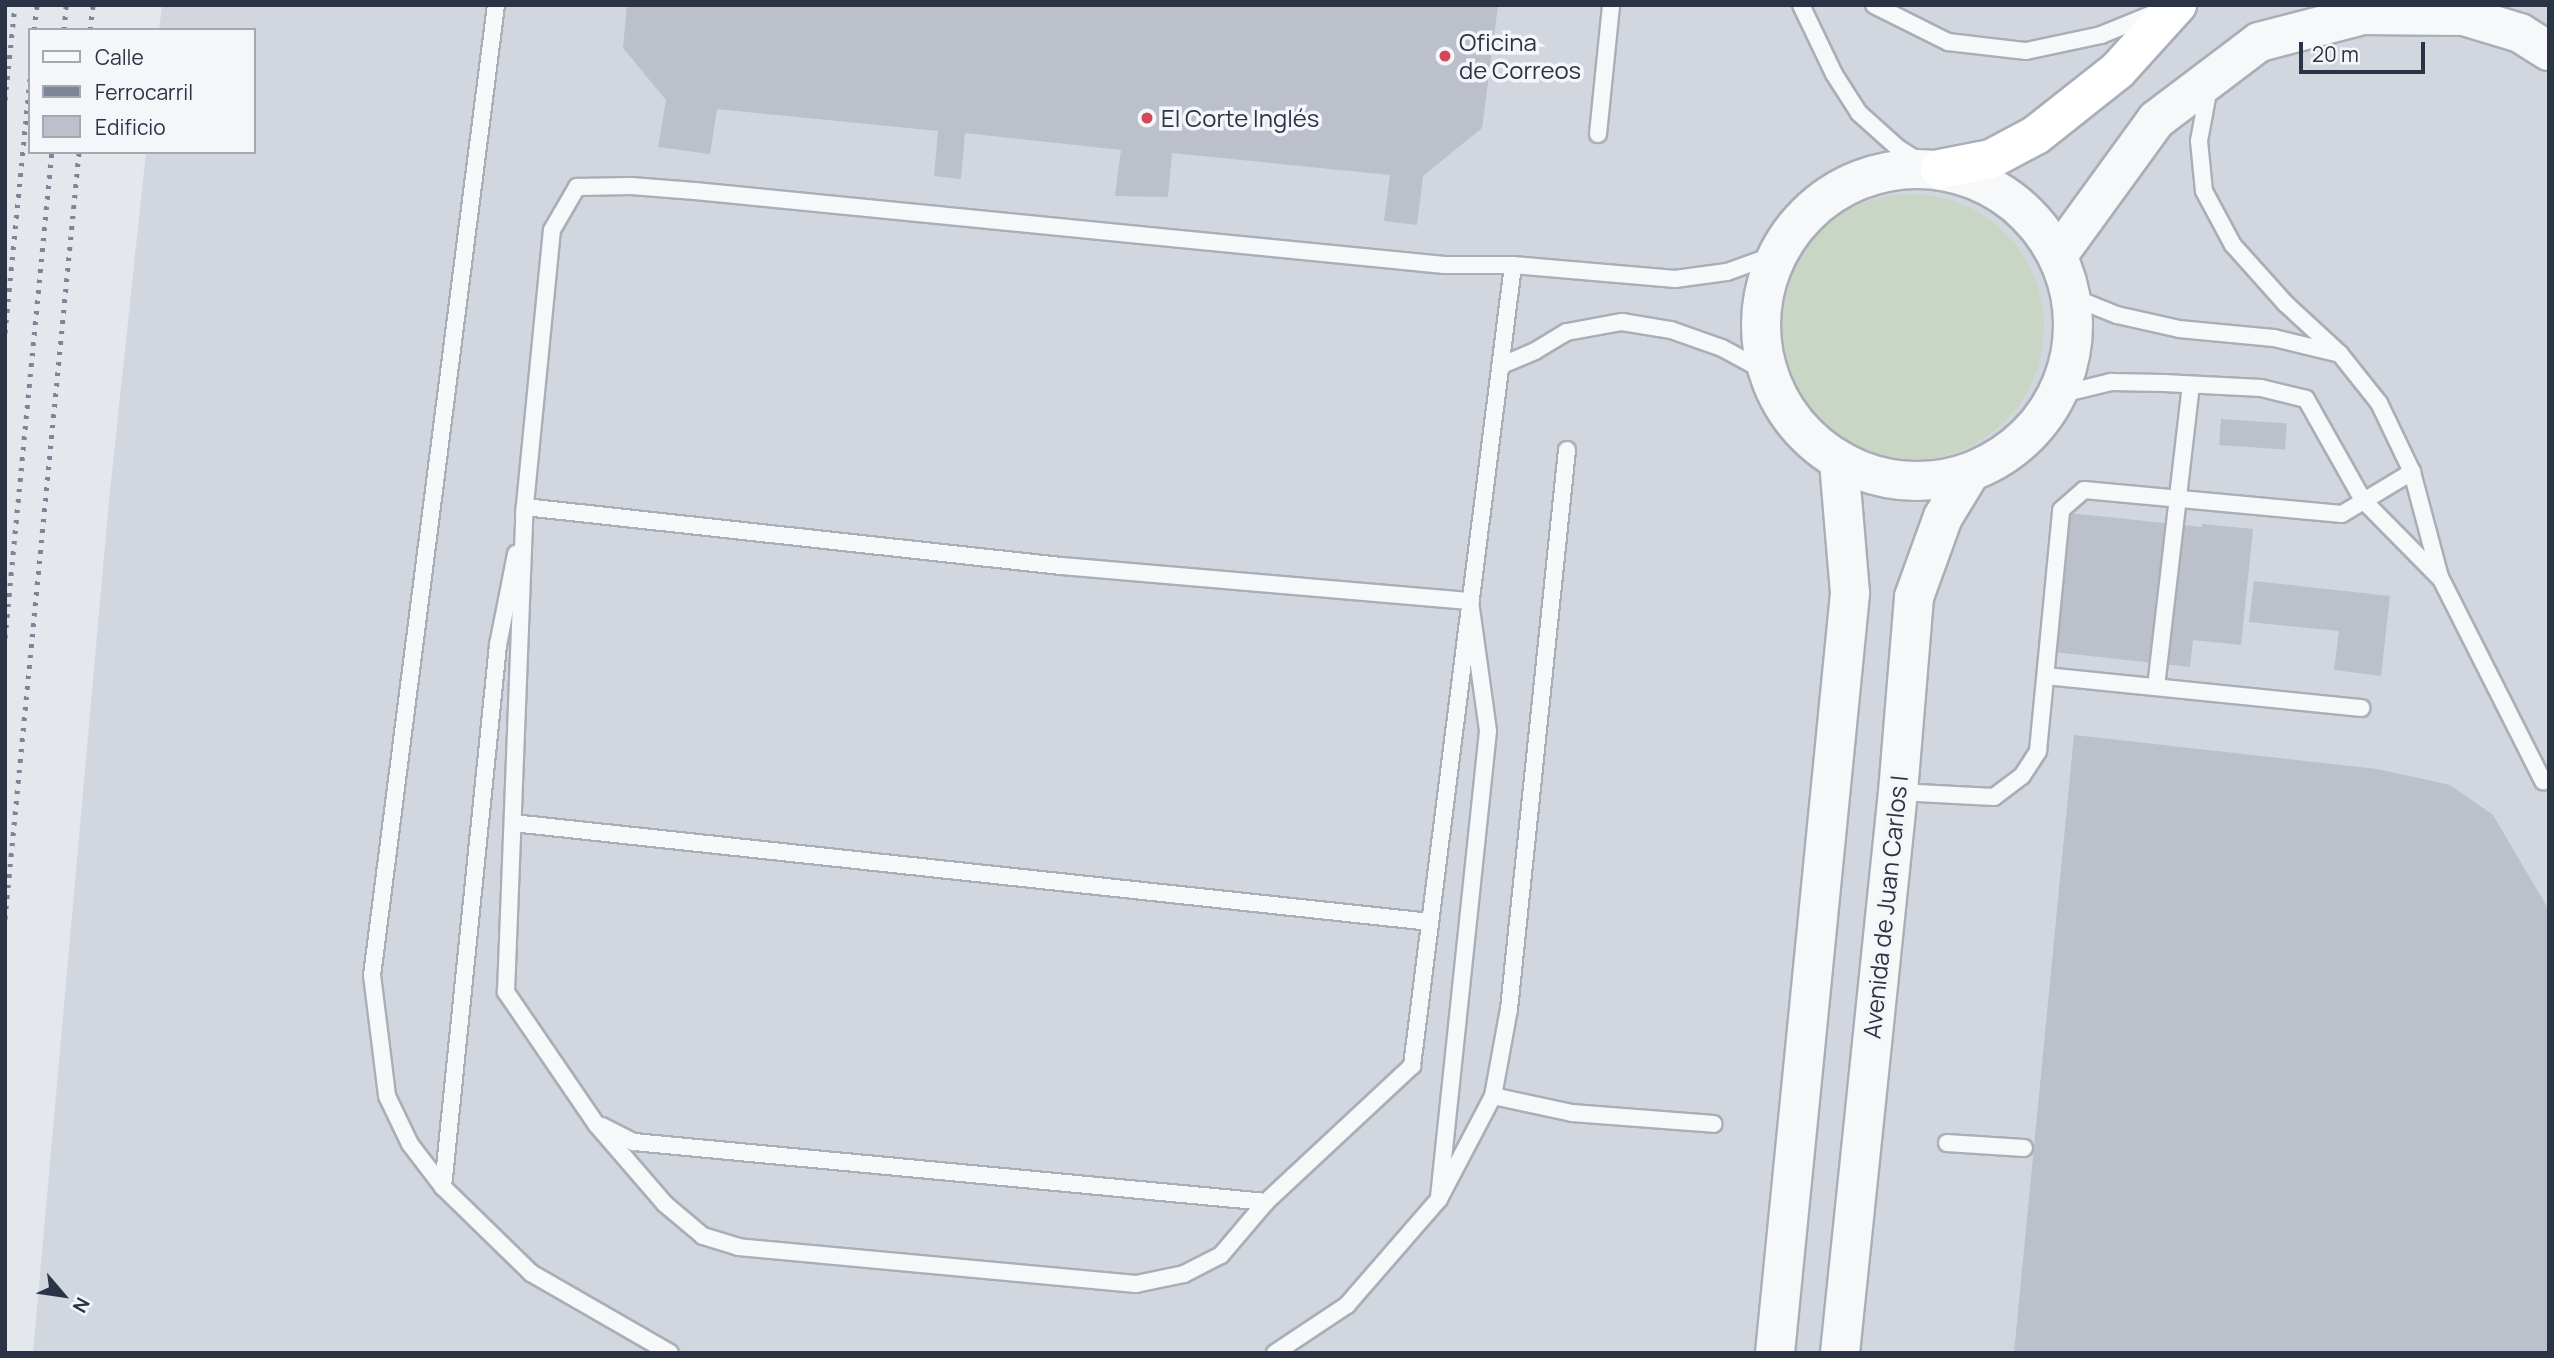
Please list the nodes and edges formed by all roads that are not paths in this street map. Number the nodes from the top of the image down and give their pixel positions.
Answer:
1 (496, 5) edge
2 (1611, 5) edge
3 (1801, 5) edge
4 (1874, 5) edge
5 (2175, 5) edge
6 (2549, 51) edge
7 (2212, 75) junction
8 (1598, 134) dead end
9 (1936, 169) junction
10 (1777, 254) junction
11 (2058, 255) junction
12 (1513, 265) junction
13 (2072, 297) junction
14 (2340, 354) junction
15 (1500, 366) junction
16 (1768, 373) junction
17 (2191, 384) junction
18 (2057, 396) junction
19 (1567, 450) dead end
20 (1839, 461) junction
21 (2412, 472) junction
22 (1970, 473) junction
23 (2178, 498) junction
24 (2363, 500) junction
25 (525, 507) junction
26 (2440, 577) junction
27 (1470, 601) junction
28 (2046, 676) junction
29 (2156, 687) junction
30 (2361, 708) dead end
31 (2543, 781) dead end
32 (1898, 792) junction
33 (513, 823) junction
34 (1430, 922) junction
35 (1493, 1096) junction
36 (596, 1124) junction
37 (1714, 1124) dead end
38 (1947, 1143) dead end
39 (2024, 1148) dead end
40 (443, 1186) junction
41 (1438, 1199) junction
42 (1266, 1202) junction
43 (670, 1353) edge
44 (1275, 1353) edge
45 (1775, 1353) edge
46 (1840, 1353) edge

1 - 40 lane
2 - 8 lane
3 - 9 lane
4 - 5 lane
5 - 9 highway
6 - 7 street
7 - 11 street
7 - 14 lane
9 - 10 street
9 - 11 street
10 - 12 lane
10 - 16 street
11 - 13 street
12 - 15 lane
12 - 25 lane
13 - 14 lane
13 - 18 street
14 - 21 lane
15 - 16 lane
15 - 27 lane
16 - 20 street
17 - 18 lane
17 - 23 lane
17 - 24 lane
18 - 22 street
19 - 35 lane
20 - 22 street
20 - 45 street
21 - 24 lane
21 - 26 lane
22 - 32 street, Avenida de Juan Carlos I
23 - 24 lane
23 - 28 lane
23 - 29 lane
24 - 26 lane
25 - 27 lane
25 - 33 lane
25 - 40 lane
26 - 31 lane
27 - 34 lane
27 - 41 lane
28 - 29 lane
28 - 32 lane
29 - 30 lane
32 - 46 street, Avenida de Juan Carlos I
33 - 34 lane
33 - 36 lane
34 - 42 lane
35 - 37 lane
35 - 41 lane
36 - 42 lane
36 - 42 lane
38 - 39 lane
40 - 43 lane
41 - 44 lane

